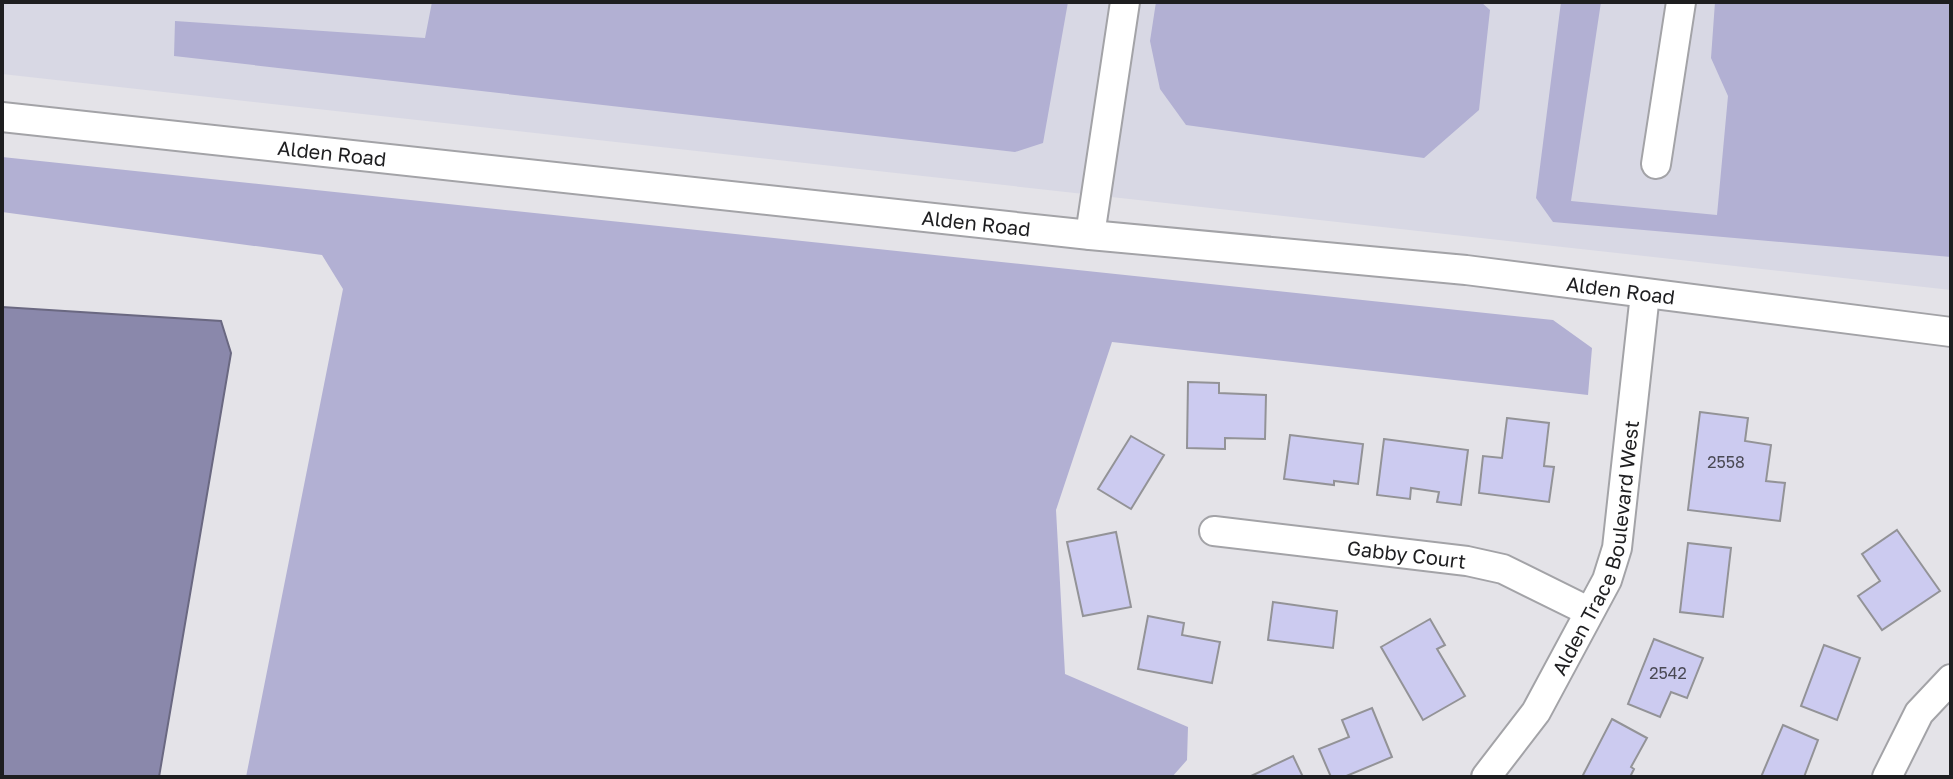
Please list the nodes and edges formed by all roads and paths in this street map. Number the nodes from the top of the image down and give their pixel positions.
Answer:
1 (1125, 2) edge
2 (1681, 2) edge
3 (2, 117) edge
4 (1656, 164) dead end
5 (1090, 235) junction
6 (1645, 294) junction
7 (1951, 332) edge
8 (1214, 531) dead end
9 (1588, 611) junction
10 (1951, 679) edge
11 (1486, 777) edge
12 (1887, 777) edge

1 - 5 street
2 - 4 street
3 - 5 street, Alden Road
5 - 6 street, Alden Road
6 - 7 street, Alden Road
6 - 9 street, Alden Trace Boulevard West
8 - 9 street, Gabby Court
9 - 11 street, Alden Trace Boulevard West
10 - 12 street

